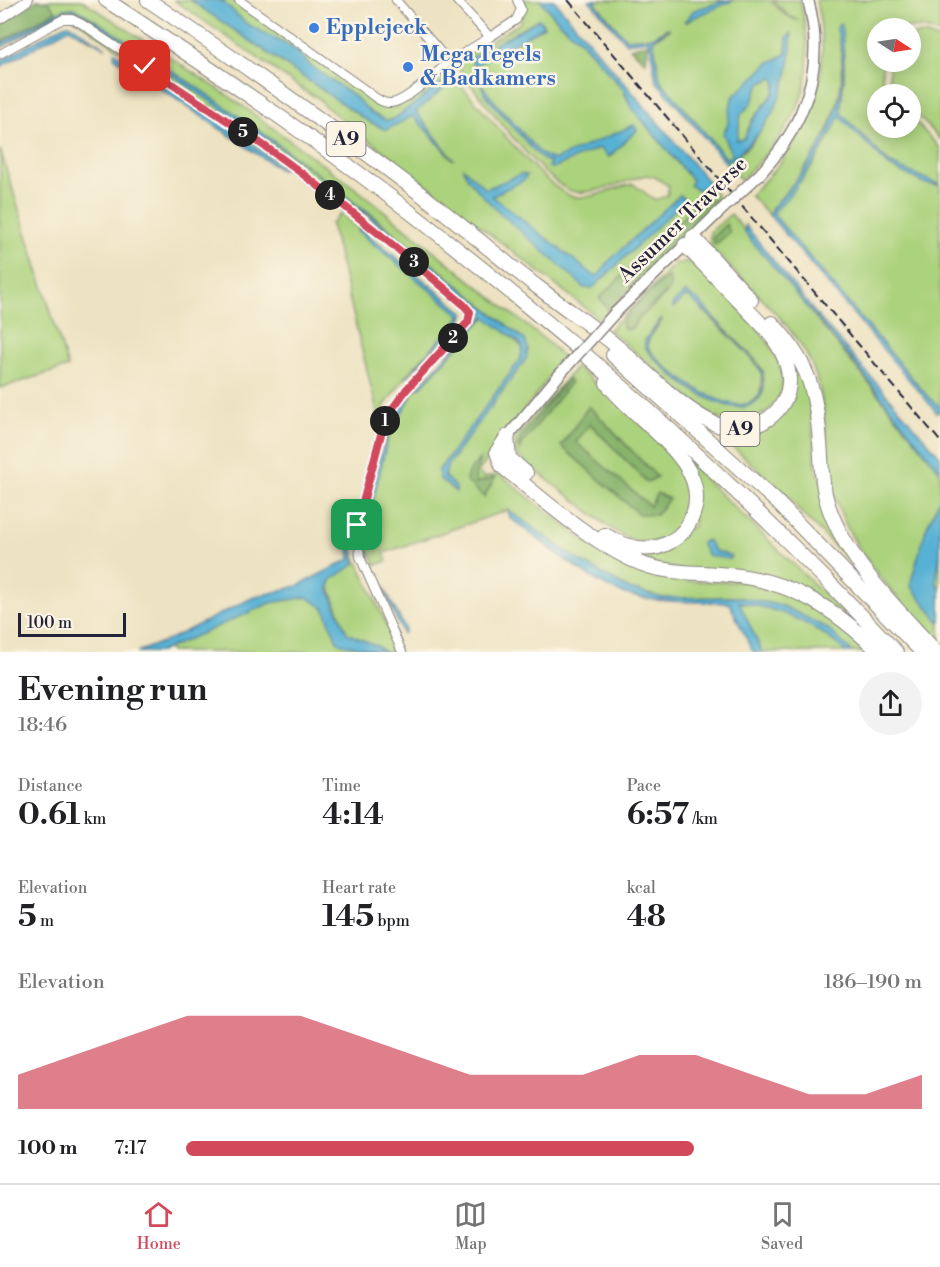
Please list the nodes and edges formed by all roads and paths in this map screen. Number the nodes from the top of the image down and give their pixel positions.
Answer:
1 (28, 0) edge
2 (106, 0) edge
3 (148, 0) edge
4 (239, 0) edge
5 (396, 0) edge
6 (456, 0) edge
7 (517, 0) edge
8 (808, 0) edge
9 (0, 20) edge
10 (490, 37) junction
11 (0, 54) edge
12 (449, 62) junction
13 (689, 241) junction
14 (538, 287) junction
15 (590, 360) junction
16 (508, 436) junction
17 (402, 652) edge
18 (879, 652) edge
19 (896, 652) edge
20 (922, 652) edge
21 (936, 652) edge

1 - 9 street
2 - 15 highway, A9
3 - 14 highway, A9
4 - 12 street
5 - 12 street
6 - 10 street
7 - 10 street
8 - 13 main road, Assumer Traverse, bridge
10 - 12 street
11 - 17 street
13 - 14 highway, A9
13 - 16 main road, Assumer Traverse, bridge
13 - 21 highway
14 - 20 highway, A9
15 - 16 highway, A9
15 - 19 highway, A9
16 - 18 highway

